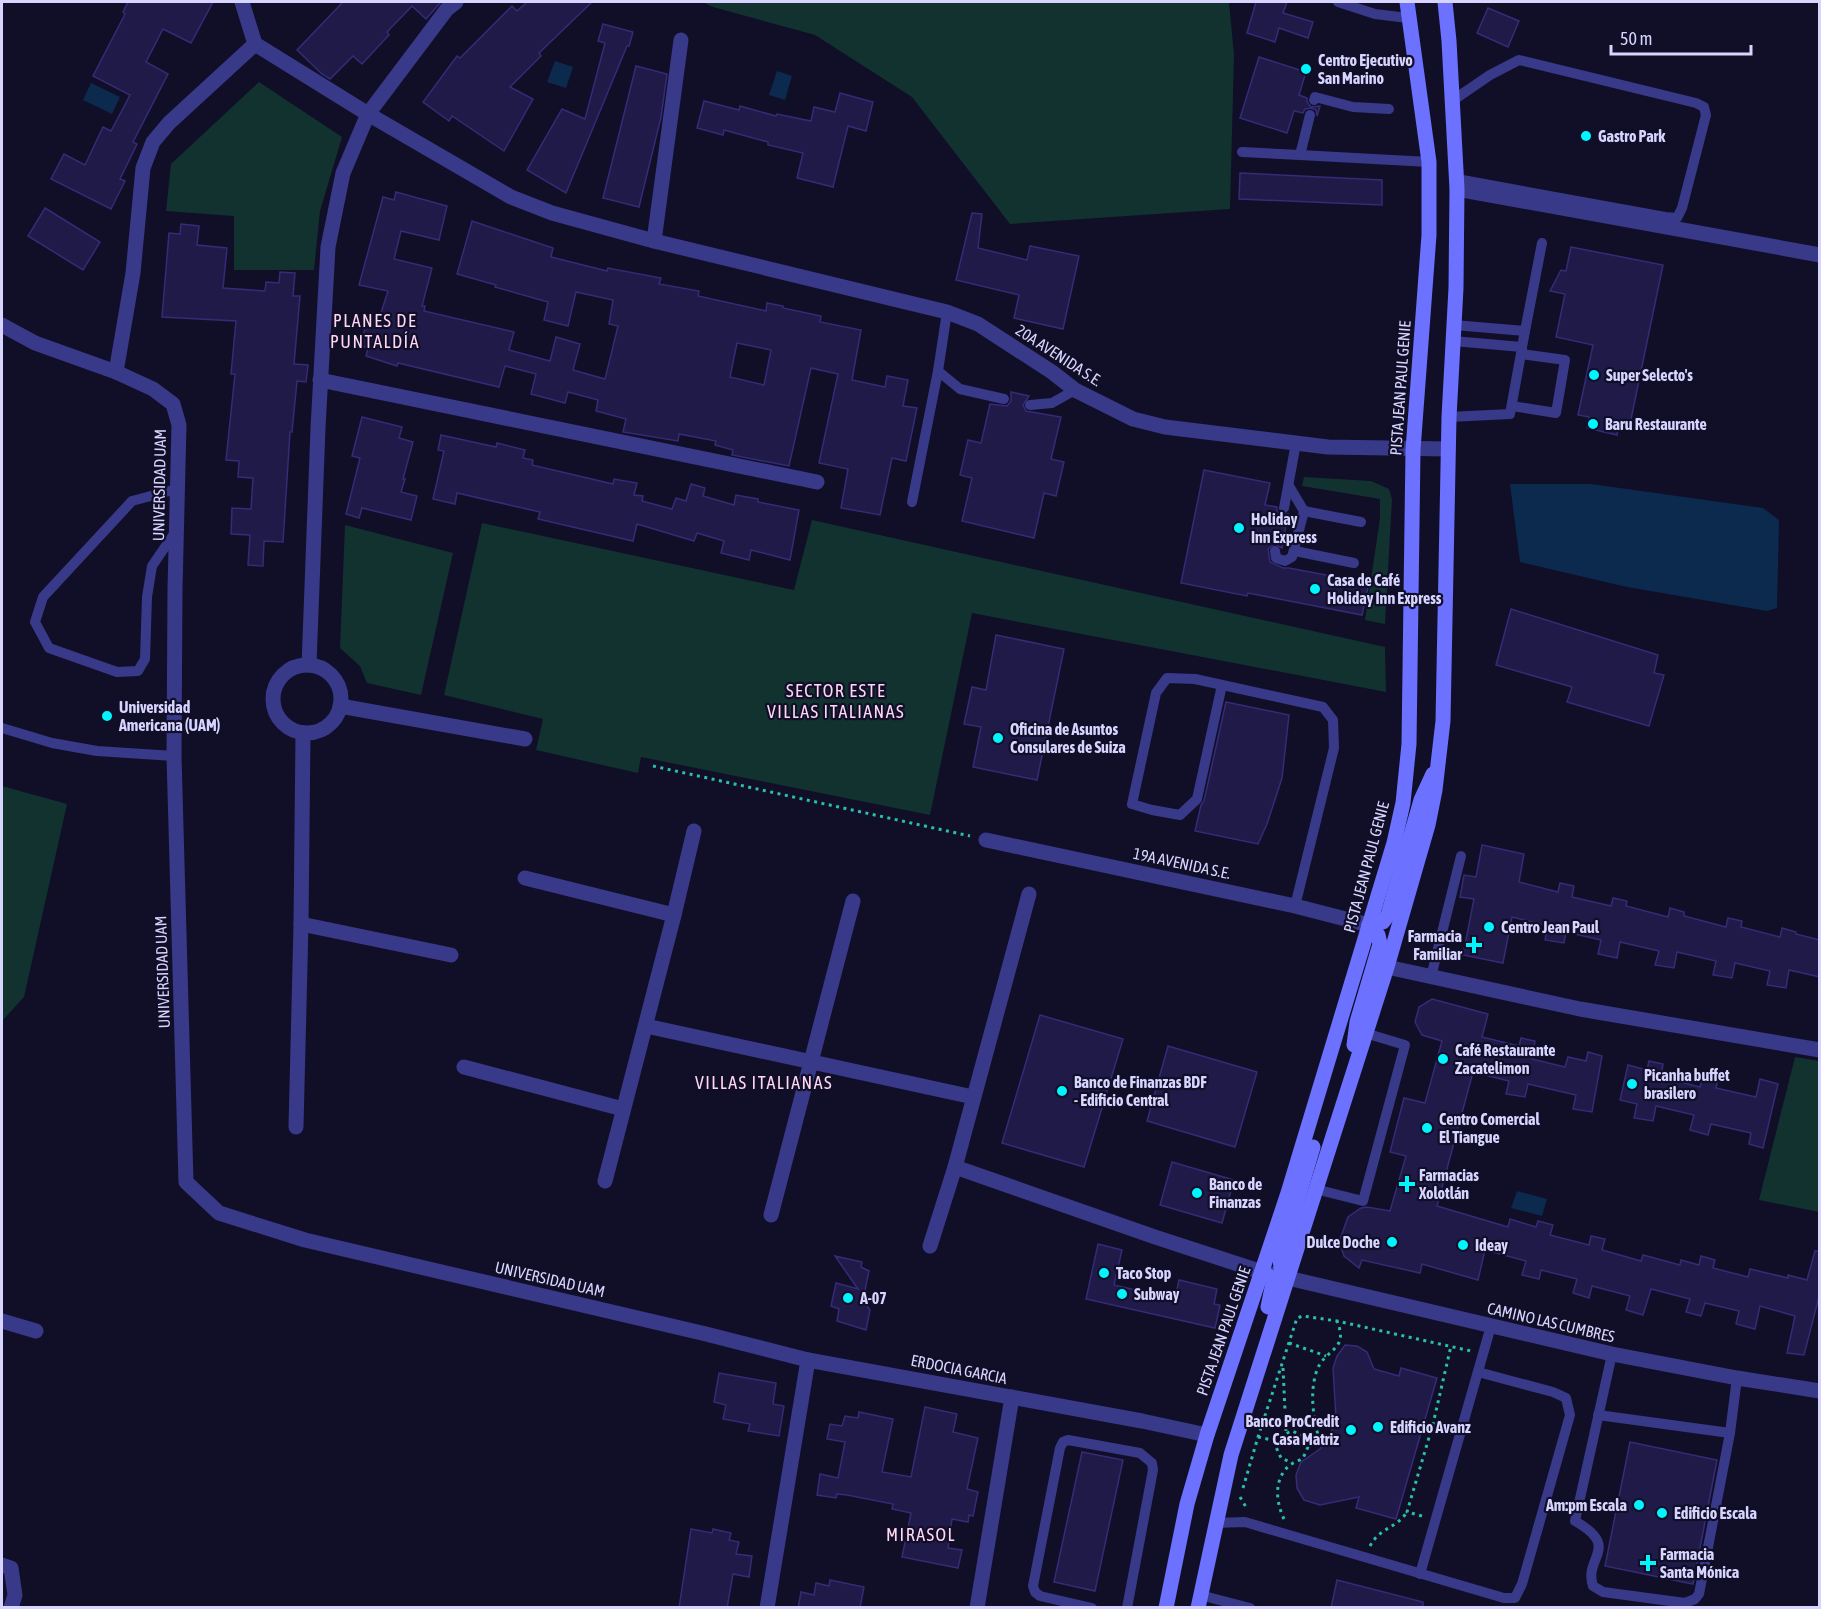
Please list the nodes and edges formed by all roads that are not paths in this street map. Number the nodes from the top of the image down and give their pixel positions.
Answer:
1 (242, 2) edge
2 (456, 2) edge
3 (1338, 2) edge
4 (1407, 2) edge
5 (1445, 2) edge
6 (1351, 4) edge
7 (1408, 18) junction
8 (681, 40) dead end
9 (255, 44) junction
10 (1314, 100) dead end
11 (1452, 101) junction
12 (1389, 109) dead end
13 (368, 114) junction
14 (1310, 115) dead end
15 (1242, 152) dead end
16 (1300, 154) junction
17 (1429, 162) junction
18 (1457, 184) junction
19 (654, 241) junction
20 (1542, 243) dead end
21 (1820, 255) edge
22 (946, 312) junction
23 (2, 325) edge
24 (1454, 325) junction
25 (1525, 331) junction
26 (1453, 341) junction
27 (1521, 351) junction
28 (938, 371) junction
29 (116, 372) junction
30 (320, 380) junction
31 (1075, 390) junction
32 (1004, 399) dead end
33 (1030, 405) dead end
34 (1512, 406) junction
35 (1449, 417) junction
36 (1296, 443) junction
37 (1448, 449) junction
38 (1413, 450) junction
39 (817, 482) dead end
40 (1289, 486) junction
41 (177, 489) junction
42 (912, 502) dead end
43 (1284, 508) dead end
44 (1304, 511) junction
45 (1361, 522) dead end
46 (176, 531) junction
47 (1275, 551) dead end
48 (1295, 551) junction
49 (1354, 563) dead end
50 (309, 665) junction
51 (1222, 685) junction
52 (340, 706) junction
53 (2, 728) edge
54 (303, 733) junction
55 (525, 739) dead end
56 (174, 756) junction
57 (1439, 764) junction
58 (694, 831) dead end
59 (986, 840) road end
60 (1461, 856) dead end
61 (525, 878) dead end
62 (1029, 894) dead end
63 (852, 901) dead end
64 (1295, 906) junction
65 (674, 915) junction
66 (301, 924) junction
67 (1370, 925) junction
68 (451, 956) dead end
69 (1387, 967) junction
70 (1431, 977) junction
71 (646, 1026) junction
72 (1365, 1033) junction
73 (1820, 1050) edge
74 (809, 1063) junction
75 (464, 1067) dead end
76 (1353, 1071) junction
77 (1318, 1094) junction
78 (973, 1097) junction
79 (623, 1109) junction
80 (296, 1127) dead end
81 (955, 1167) junction
82 (605, 1181) dead end
83 (1315, 1190) junction
84 (771, 1215) dead end
85 (930, 1246) dead end
86 (1276, 1274) junction
87 (2, 1321) edge
88 (1491, 1326) junction
89 (36, 1331) dead end
90 (706, 1334) joint
91 (1612, 1354) junction
92 (808, 1360) junction
93 (1478, 1372) junction
94 (1737, 1378) junction
95 (1820, 1391) edge
96 (1012, 1397) junction
97 (1598, 1415) junction
98 (1730, 1433) junction
99 (1207, 1435) junction
100 (1231, 1455) junction
101 (1215, 1523) junction
102 (2, 1565) edge
103 (1420, 1574) junction
104 (1199, 1601) edge
105 (11, 1608) edge
106 (767, 1608) edge
107 (977, 1608) edge
108 (1092, 1608) edge
109 (1127, 1608) edge
110 (1166, 1608) edge
111 (1250, 1608) edge

1 - 9 street
2 - 13 street
3 - 6 lane
4 - 7 main road, PISTA JEAN PAUL GENIE
5 - 11 main road, PISTA JEAN PAUL GENIE
6 - 7 lane
7 - 17 main road, PISTA JEAN PAUL GENIE
8 - 19 street
9 - 13 street, 20A AVENIDA S.E.
9 - 29 street
10 - 12 lane
11 - 18 main road, PISTA JEAN PAUL GENIE
11 - 18 lane
13 - 19 street, 20A AVENIDA S.E.
13 - 30 street
14 - 16 lane
15 - 16 lane
16 - 17 lane
17 - 38 main road, PISTA JEAN PAUL GENIE
18 - 21 street
18 - 24 main road, PISTA JEAN PAUL GENIE
19 - 22 street, 20A AVENIDA S.E.
20 - 25 lane
22 - 28 lane
22 - 31 street, 20A AVENIDA S.E.
23 - 29 street, UNIVERSIDAD UAM
24 - 25 lane
24 - 26 main road, PISTA JEAN PAUL GENIE
25 - 27 lane
26 - 27 lane
26 - 35 main road, PISTA JEAN PAUL GENIE
27 - 34 lane
27 - 34 lane
28 - 32 lane
28 - 42 lane
29 - 41 street, UNIVERSIDAD UAM
30 - 39 street
30 - 50 street
31 - 33 lane
31 - 36 street, 20A AVENIDA S.E.
34 - 35 lane
35 - 37 main road, PISTA JEAN PAUL GENIE
36 - 38 street, 20A AVENIDA S.E.
36 - 40 lane
37 - 38 street, 20A AVENIDA S.E.
37 - 57 main road, PISTA JEAN PAUL GENIE
38 - 67 main road, PISTA JEAN PAUL GENIE
40 - 43 lane
40 - 44 lane
41 - 46 street, UNIVERSIDAD UAM
41 - 46 lane
44 - 45 lane
44 - 48 lane
46 - 56 street, UNIVERSIDAD UAM
47 - 48 lane
48 - 49 lane
50 - 52 street
50 - 54 street
51 - 51 lane
51 - 64 lane
52 - 54 street
52 - 55 street
53 - 56 lane
54 - 66 street
56 - 90 street, UNIVERSIDAD UAM
57 - 67 main road
57 - 69 main road, PISTA JEAN PAUL GENIE
58 - 65 street
59 - 64 street, 19A AVENIDA S.E.
60 - 70 lane
61 - 65 street
62 - 78 street
63 - 74 street
64 - 67 street, 19A AVENIDA S.E.
65 - 71 street
66 - 68 street
66 - 80 street
67 - 76 main road
67 - 77 main road, PISTA JEAN PAUL GENIE
69 - 70 street
69 - 72 main road, PISTA JEAN PAUL GENIE
70 - 73 street
71 - 74 street
71 - 79 street
72 - 76 main road, PISTA JEAN PAUL GENIE
72 - 83 lane
74 - 78 street
74 - 84 street
75 - 79 street
76 - 83 main road, PISTA JEAN PAUL GENIE
77 - 86 main road, PISTA JEAN PAUL GENIE
77 - 86 main road
78 - 81 street
79 - 82 street
81 - 85 street
81 - 86 street
83 - 86 main road, PISTA JEAN PAUL GENIE
86 - 88 street, CAMINO LAS CUMBRES
86 - 99 main road, PISTA JEAN PAUL GENIE
86 - 100 main road, PISTA JEAN PAUL GENIE
86 - 100 main road
87 - 89 street
88 - 91 street, CAMINO LAS CUMBRES
88 - 93 lane
90 - 92 street, ERDOCIA GARCIA
91 - 94 street, CAMINO LAS CUMBRES
91 - 97 lane
92 - 96 street, ERDOCIA GARCIA
92 - 106 street
93 - 103 lane
93 - 103 lane
94 - 95 street, CAMINO LAS CUMBRES
94 - 98 lane
96 - 99 street, ERDOCIA GARCIA
96 - 107 street
97 - 98 lane
97 - 98 lane
99 - 110 main road, PISTA JEAN PAUL GENIE
100 - 101 main road, PISTA JEAN PAUL GENIE
101 - 103 lane
101 - 104 main road, PISTA JEAN PAUL GENIE
102 - 105 street
104 - 111 lane
108 - 109 lane

